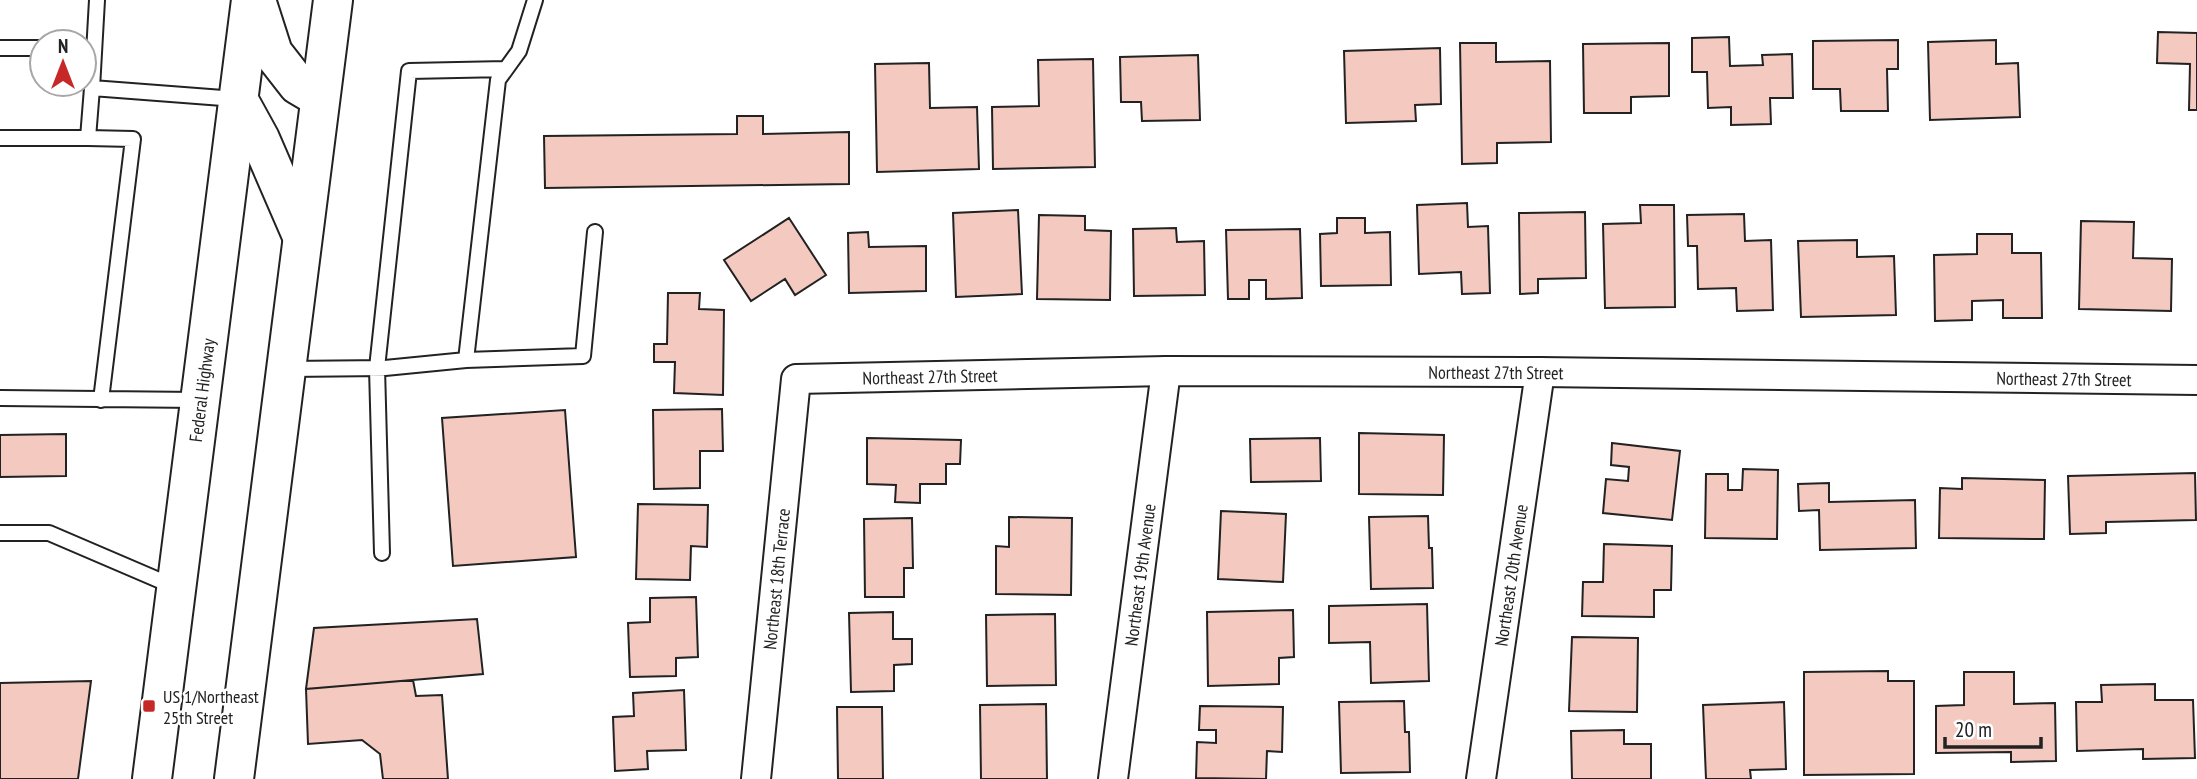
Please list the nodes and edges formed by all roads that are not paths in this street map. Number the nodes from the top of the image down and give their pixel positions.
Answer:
1 (97, 0) edge
2 (254, 0) edge
3 (333, 0) edge
4 (535, 0) edge
5 (92, 28) edge
6 (0, 48) edge
7 (28, 48) edge
8 (506, 69) junction
9 (98, 88) edge
10 (91, 98) edge
11 (320, 98) junction
12 (238, 99) junction
13 (0, 138) edge
14 (88, 138) junction
15 (595, 232) dead end
16 (302, 238) junction
17 (466, 360) junction
18 (377, 368) junction
19 (286, 369) junction
20 (1166, 371) junction
21 (1540, 372) junction
22 (796, 379) joint
23 (2197, 380) edge
24 (0, 398) edge
25 (101, 400) junction
26 (200, 400) junction
27 (0, 533) edge
28 (382, 552) dead end
29 (176, 587) junction
30 (152, 779) edge
31 (234, 779) edge
32 (756, 779) edge
33 (1113, 779) edge
34 (1481, 779) edge

1 - 5 lane
2 - 11 main road
2 - 12 main road, Federal Highway
3 - 11 main road
4 - 8 lane
6 - 7 lane
8 - 17 lane
8 - 18 lane
9 - 12 lane
10 - 14 lane
11 - 16 main road
12 - 16 main road
12 - 26 main road, Federal Highway
13 - 14 lane
14 - 25 lane
15 - 17 lane
16 - 19 main road
17 - 18 lane
18 - 19 lane
18 - 28 lane
19 - 31 main road
20 - 21 street, Northeast 27th Street
20 - 22 street, Northeast 27th Street
20 - 33 street, Northeast 19th Avenue
21 - 23 street, Northeast 27th Street
21 - 34 street, Northeast 20th Avenue
22 - 32 street, Northeast 18th Terrace
24 - 25 lane
25 - 26 lane
26 - 29 main road, Federal Highway
27 - 29 lane
29 - 30 main road, Federal Highway

